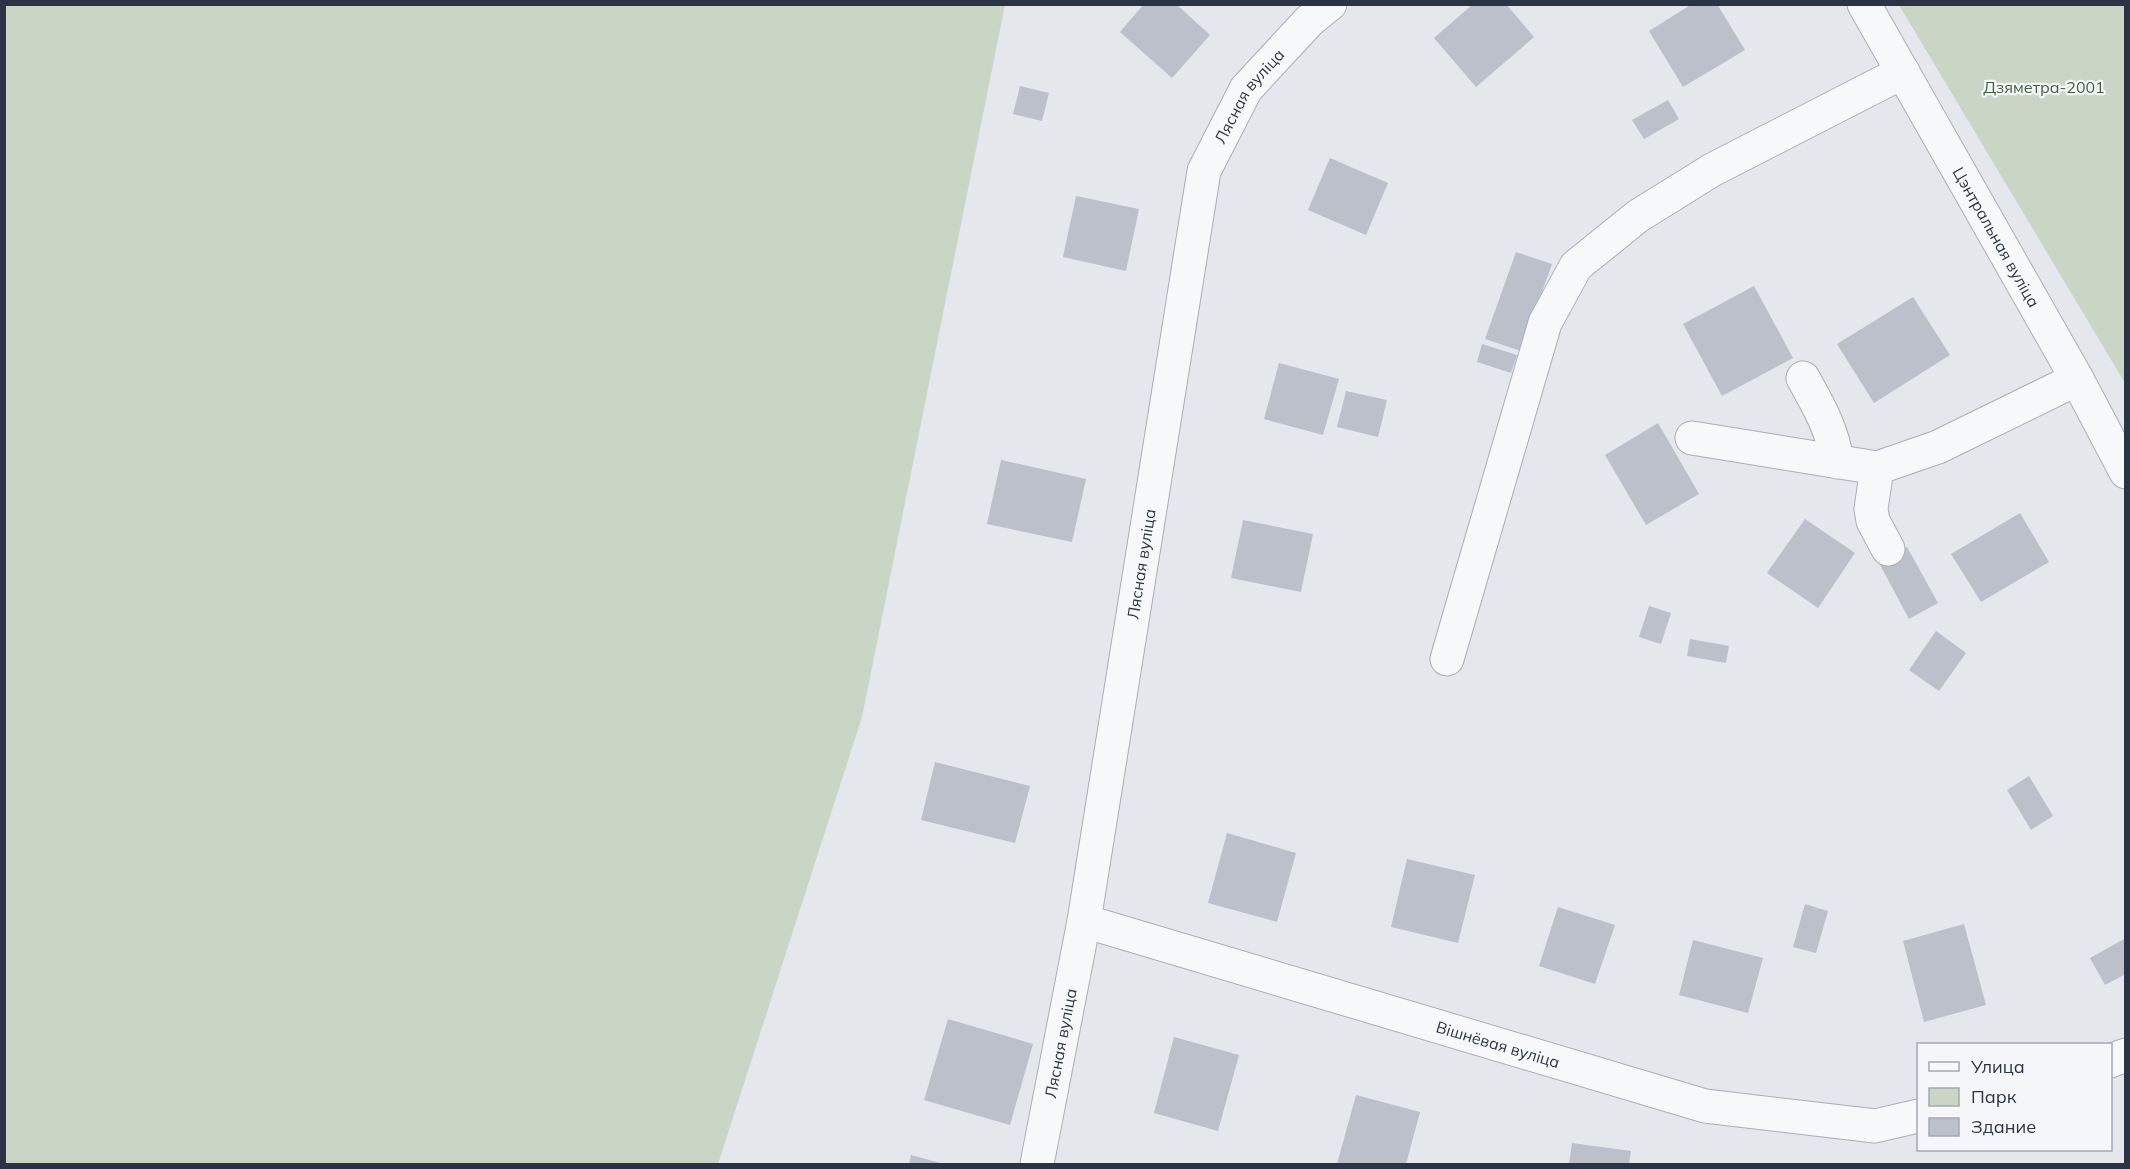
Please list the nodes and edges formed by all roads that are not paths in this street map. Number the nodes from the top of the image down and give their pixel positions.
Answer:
1 (1330, 4) edge
2 (1864, 4) edge
3 (1903, 72) junction
4 (1803, 378) dead end
5 (2077, 379) junction
6 (1692, 438) dead end
7 (1837, 462) junction
8 (1877, 468) junction
9 (2126, 472) edge
10 (1888, 549) dead end
11 (1447, 658) dead end
12 (1084, 921) junction
13 (1917, 1116) edge
14 (1037, 1164) edge

1 - 12 street, Лясная вуліца
2 - 3 street, Цэнтральная вуліца
3 - 5 street, Цэнтральная вуліца
3 - 11 street
4 - 7 street
5 - 8 street
5 - 9 street, Цэнтральная вуліца
6 - 7 street
7 - 8 street
8 - 10 street
12 - 13 street, Вішнёвая вуліца
12 - 14 street, Лясная вуліца

